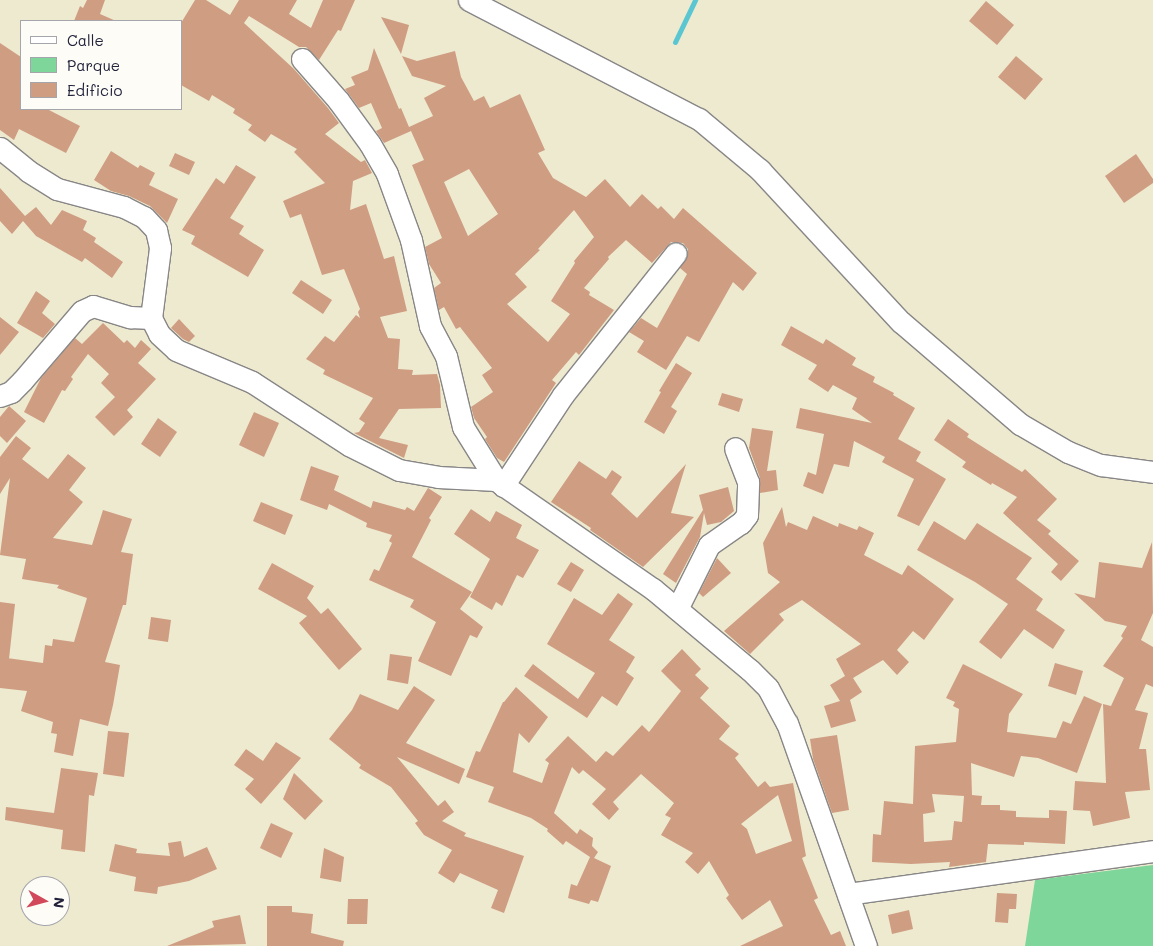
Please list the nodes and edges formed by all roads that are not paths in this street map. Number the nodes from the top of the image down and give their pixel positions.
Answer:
1 (469, 0) edge
2 (302, 59) dead end
3 (0, 148) edge
4 (676, 253) dead end
5 (151, 318) junction
6 (0, 396) edge
7 (734, 448) dead end
8 (1153, 472) edge
9 (500, 483) junction
10 (677, 609) junction
11 (1153, 851) edge
12 (848, 894) junction
13 (866, 946) edge

1 - 8 street
2 - 9 street
3 - 5 street
4 - 9 street
5 - 6 street
5 - 9 street
7 - 10 street
9 - 10 street
10 - 12 street
11 - 12 street
12 - 13 street

